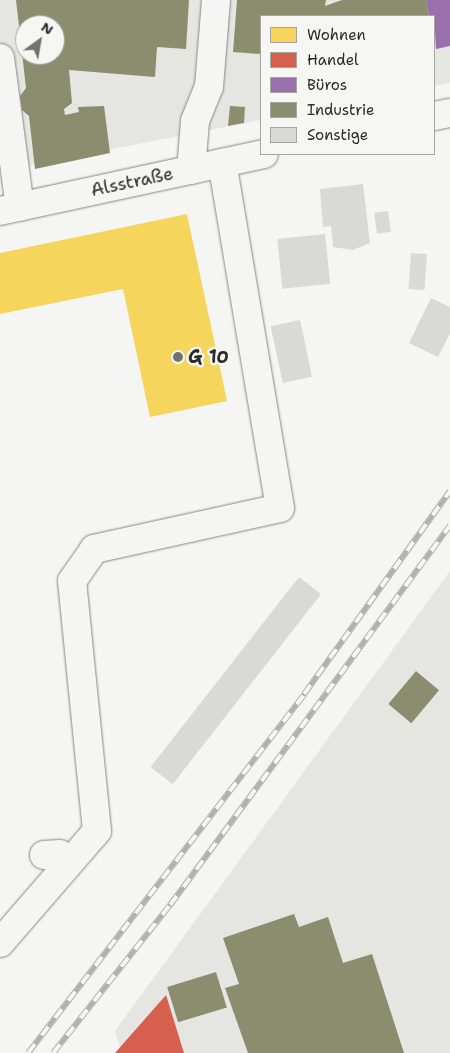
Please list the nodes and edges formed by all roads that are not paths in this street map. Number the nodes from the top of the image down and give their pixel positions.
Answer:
1 (216, 0) edge
2 (0, 58) edge
3 (450, 113) edge
4 (435, 116) edge
5 (260, 155) edge
6 (222, 163) junction
7 (191, 170) junction
8 (10, 209) edge
9 (0, 943) edge

1 - 7 street
2 - 8 street
3 - 4 street
5 - 6 street, Alsstraße
6 - 7 street, Alsstraße
6 - 9 street
7 - 8 street, Alsstraße

